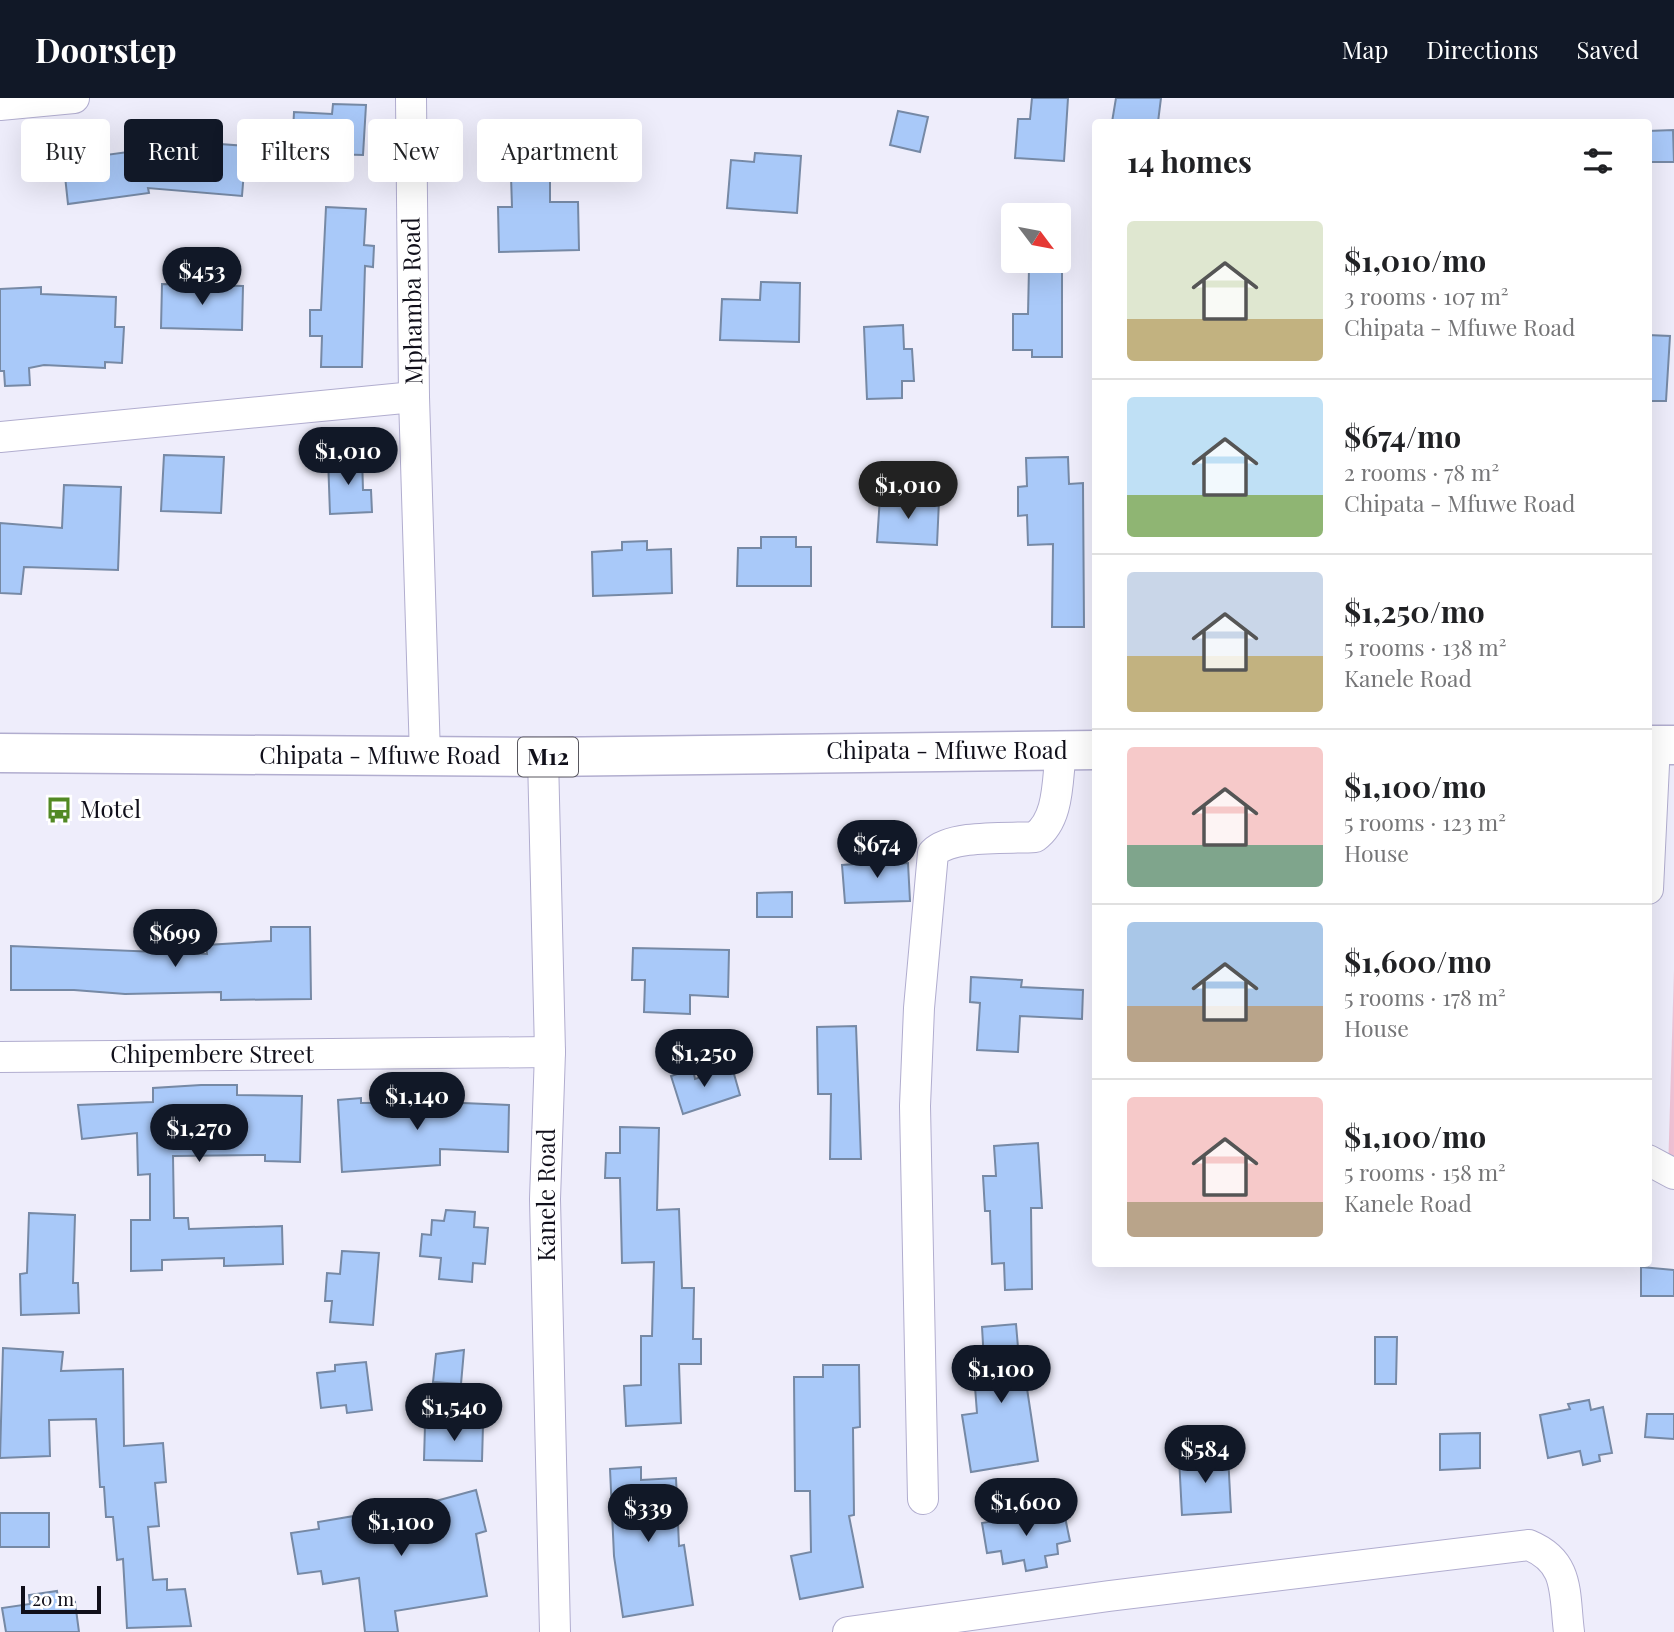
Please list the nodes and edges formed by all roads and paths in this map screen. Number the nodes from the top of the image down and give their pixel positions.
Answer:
1 (74, 98) edge
2 (411, 98) edge
3 (0, 105) edge
4 (414, 397) junction
5 (0, 437) edge
6 (1659, 745) edge
7 (1078, 750) edge
8 (0, 753) edge
9 (425, 757) junction
10 (543, 757) junction
11 (1652, 837) edge
12 (550, 1052) junction
13 (0, 1057) edge
14 (1652, 1162) edge
15 (1674, 1174) edge
16 (923, 1499) dead end
17 (555, 1632) edge
18 (848, 1632) edge
19 (1569, 1632) edge

1 - 3 street
2 - 4 street, Mphamba Road
4 - 5 street
4 - 9 street, Mphamba Road
6 - 11 street
7 - 10 main road, Chipata - Mfuwe Road / M12
7 - 16 street
8 - 9 main road, Chipata - Mfuwe Road / M12
9 - 10 main road, Chipata - Mfuwe Road / M12
10 - 12 street, Kanele Road
12 - 13 street, Chipembere Street
12 - 17 street, Kanele Road
14 - 15 street
18 - 19 street

